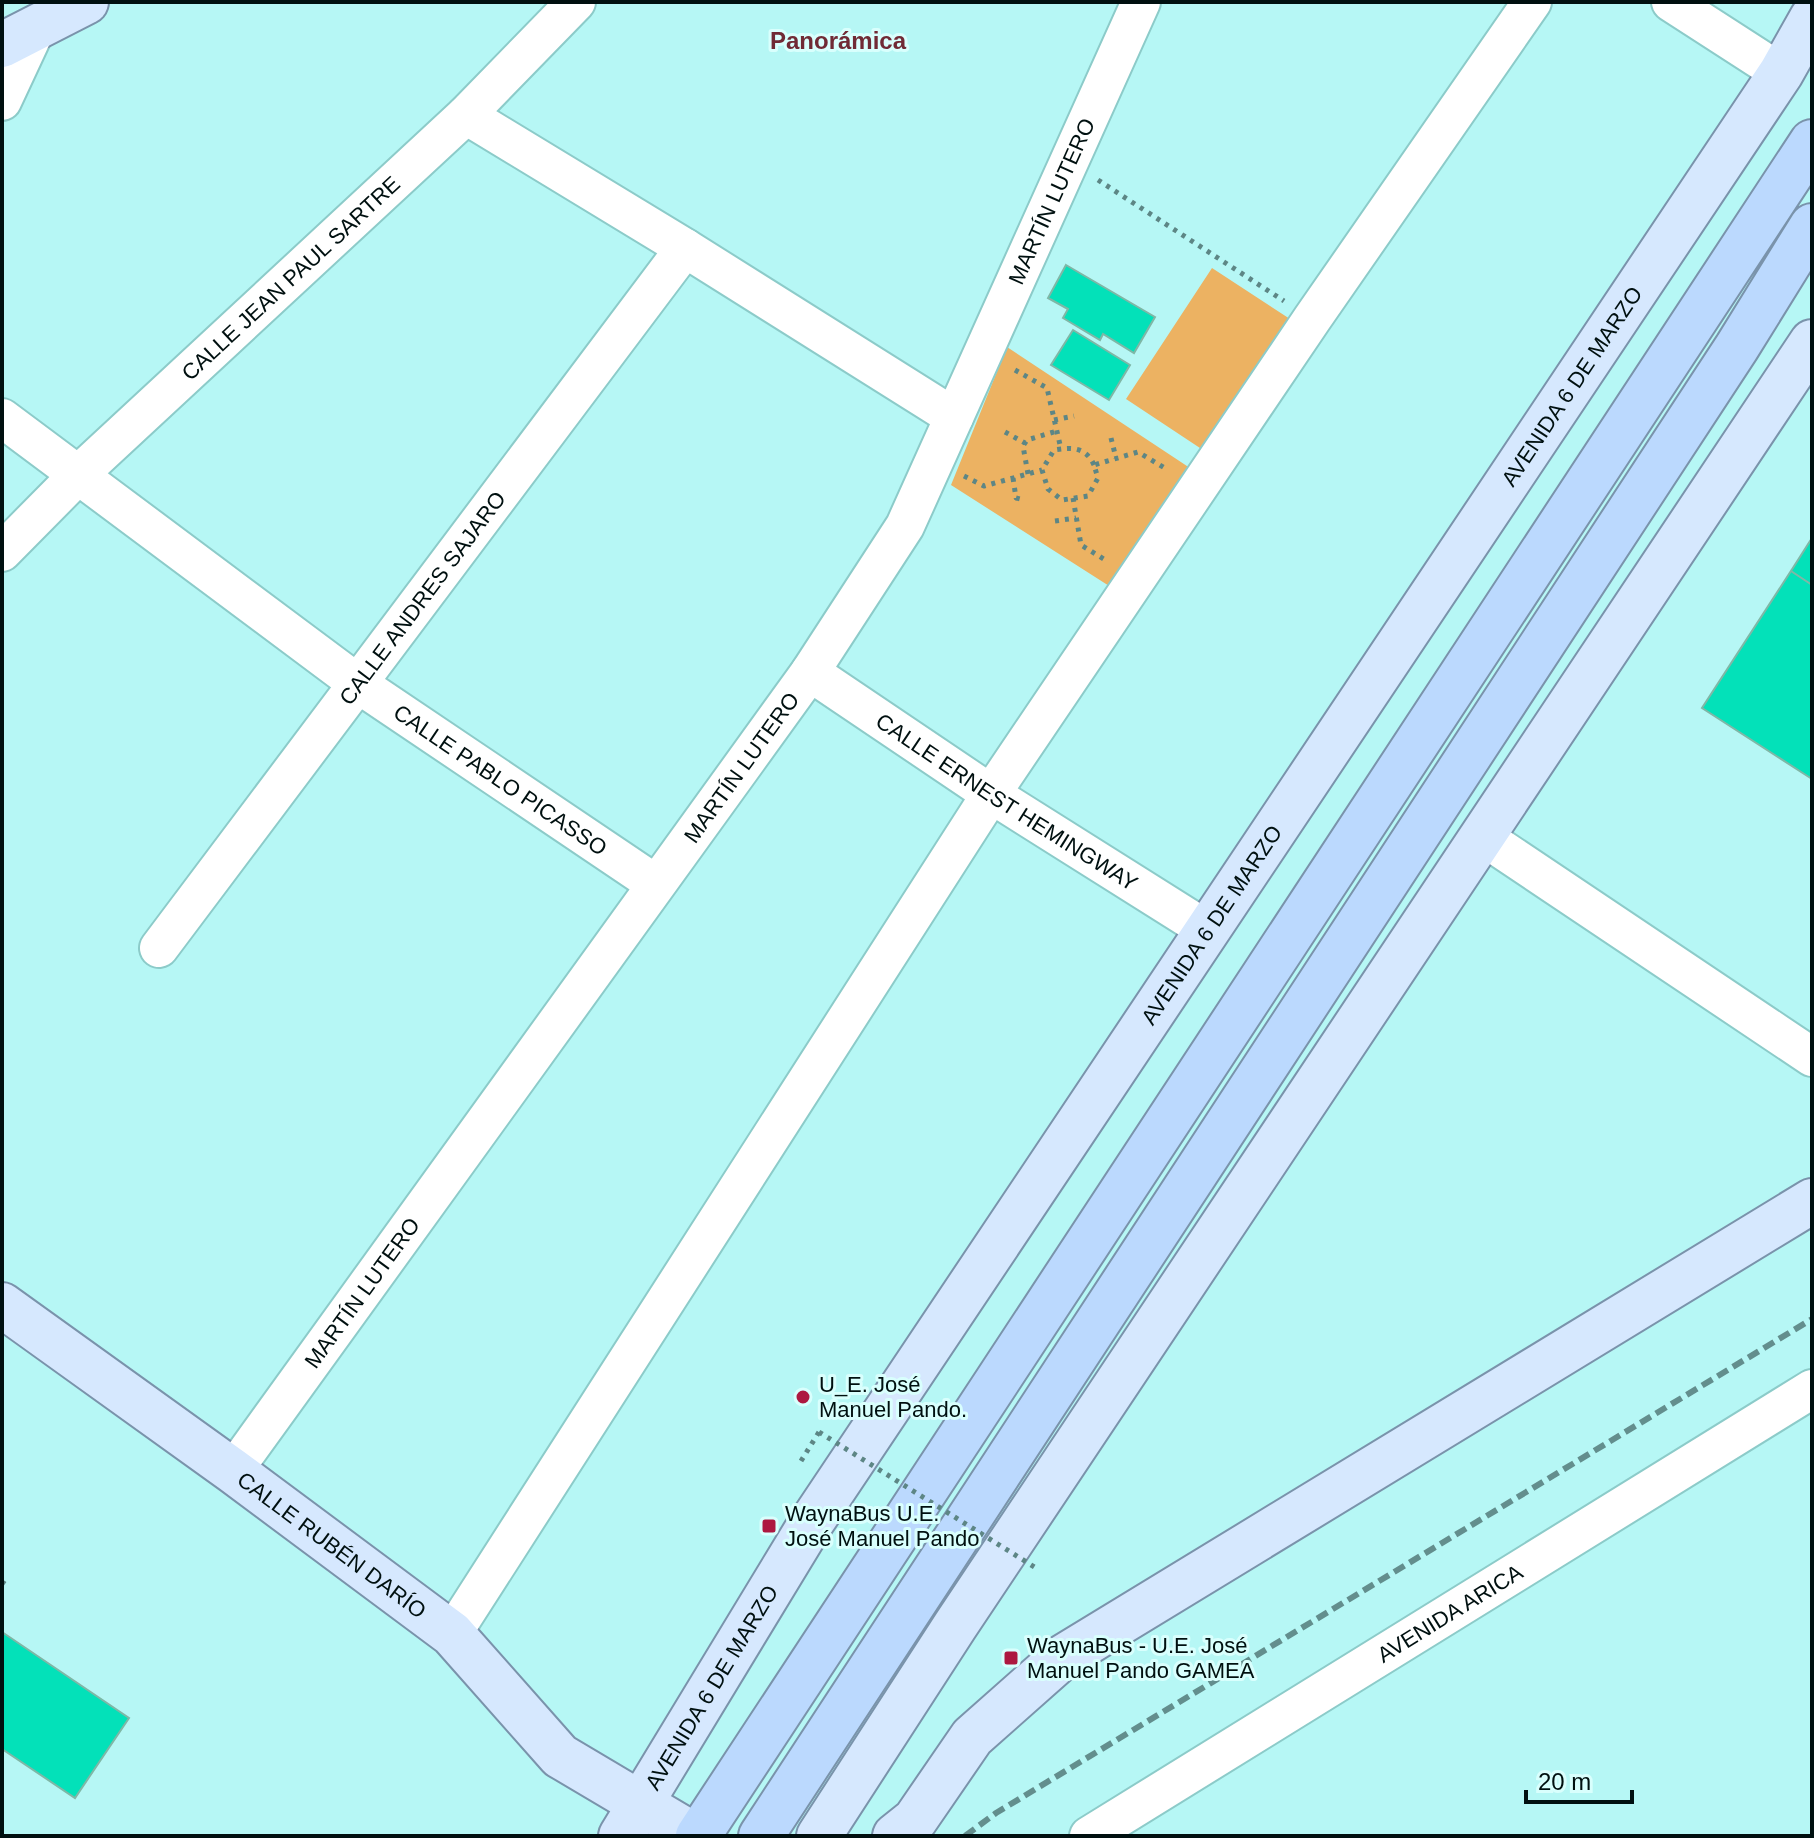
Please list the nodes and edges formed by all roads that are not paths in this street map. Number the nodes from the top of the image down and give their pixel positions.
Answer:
1 (86, 2) edge
2 (576, 2) edge
3 (1141, 2) edge
4 (1532, 2) edge
5 (1671, 2) edge
6 (1812, 18) edge
7 (20, 36) edge
8 (1781, 73) junction
9 (2, 101) edge
10 (466, 115) junction
11 (1812, 142) edge
12 (1812, 226) edge
13 (685, 248) junction
14 (1812, 342) edge
15 (954, 417) junction
16 (2, 418) edge
17 (79, 474) junction
18 (2, 552) edge
19 (810, 672) junction
20 (357, 683) junction
21 (991, 794) junction
22 (1482, 836) junction
23 (654, 883) junction
24 (1207, 930) junction
25 (159, 948) dead end
26 (1812, 1057) edge
27 (1812, 1201) edge
28 (2, 1305) edge
29 (1812, 1389) edge
30 (233, 1471) junction
31 (452, 1634) junction
32 (631, 1821) edge
33 (696, 1836) edge
34 (761, 1836) edge
35 (819, 1836) edge
36 (895, 1836) edge
37 (1089, 1836) edge

1 - 7 main road
2 - 10 street, CALLE JEAN PAUL SARTRE
3 - 15 street, MARTÍN LUTERO
4 - 21 street
5 - 8 street
6 - 8 main road, AVENIDA 6 DE MARZO
7 - 9 street
8 - 24 main road, AVENIDA 6 DE MARZO
10 - 13 street
10 - 17 street, CALLE JEAN PAUL SARTRE
11 - 33 highway
12 - 34 highway
13 - 15 street
13 - 20 street, CALLE ANDRES SAJARO
14 - 22 main road
15 - 19 street, MARTÍN LUTERO
16 - 17 street, CALLE PABLO PICASSO
17 - 18 street, CALLE JEAN PAUL SARTRE
17 - 20 street, CALLE PABLO PICASSO
19 - 21 street, CALLE ERNEST HEMINGWAY
19 - 23 street, MARTÍN LUTERO
20 - 23 street, CALLE PABLO PICASSO
20 - 25 street, CALLE ANDRES SAJARO
21 - 24 street, CALLE ERNEST HEMINGWAY
21 - 31 street
22 - 26 street
22 - 35 main road
23 - 30 street, MARTÍN LUTERO
24 - 32 main road, AVENIDA 6 DE MARZO
27 - 36 main road
28 - 30 main road, CALLE RUBÉN DARÍO
29 - 37 street, AVENIDA ARICA
30 - 31 main road, CALLE RUBÉN DARÍO
31 - 32 main road, CALLE RUBÉN DARÍO
32 - 33 main road, CALLE RUBÉN DARÍO

